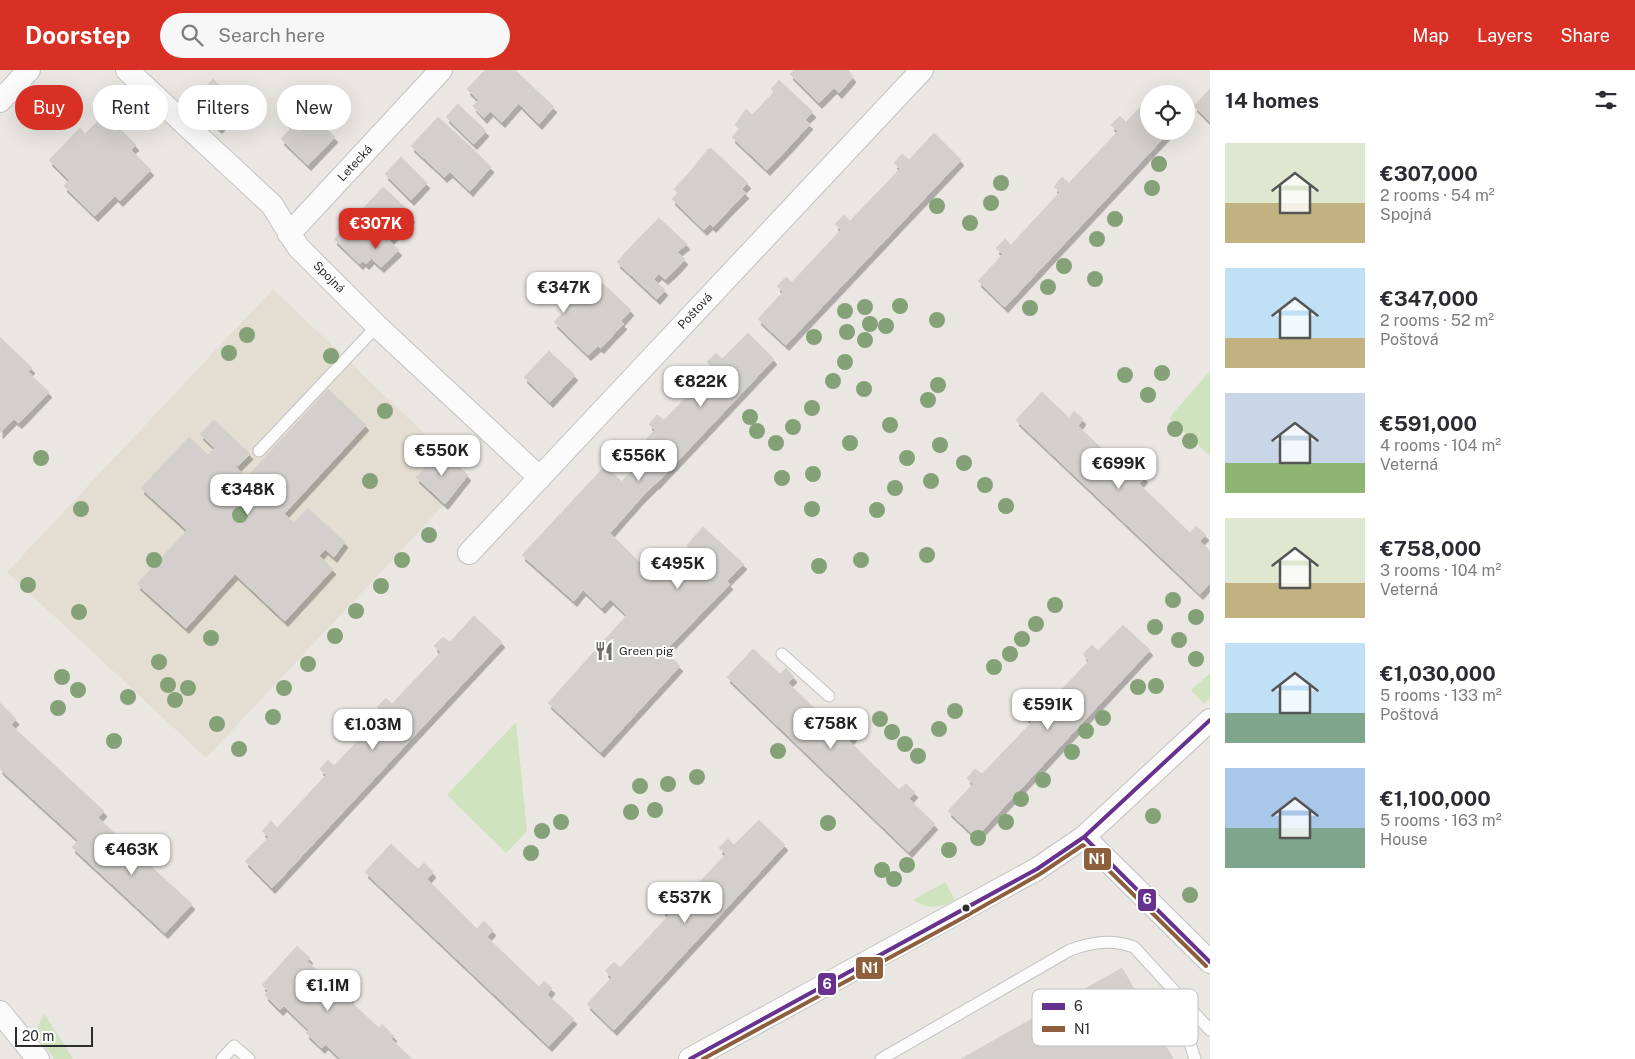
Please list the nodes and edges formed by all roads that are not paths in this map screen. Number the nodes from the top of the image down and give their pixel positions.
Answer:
1 (28, 70) edge
2 (127, 70) edge
3 (442, 70) edge
4 (922, 70) edge
5 (0, 100) edge
6 (289, 234) junction
7 (377, 326) junction
8 (260, 451) dead end
9 (540, 478) junction
10 (469, 553) dead end
11 (782, 654) dead end
12 (829, 696) dead end
13 (1210, 720) edge
14 (1084, 837) junction
15 (1210, 962) edge
16 (1171, 989) edge
17 (0, 1012) edge
18 (1198, 1017) edge
19 (1210, 1030) edge
20 (1191, 1046) edge
21 (38, 1059) edge
22 (222, 1059) edge
23 (248, 1059) edge
24 (690, 1059) edge
25 (881, 1059) edge
26 (1195, 1059) edge

1 - 5 street
2 - 6 street, Spojná
3 - 6 street, Letecká
4 - 9 street, Poštová
6 - 7 street, Spojná
7 - 8 lane
7 - 9 street, Spojná
9 - 10 street, Poštová
11 - 12 lane
13 - 14 street
14 - 15 street
14 - 24 street
16 - 25 lane
17 - 21 street
18 - 19 lane
20 - 26 lane
22 - 23 lane

